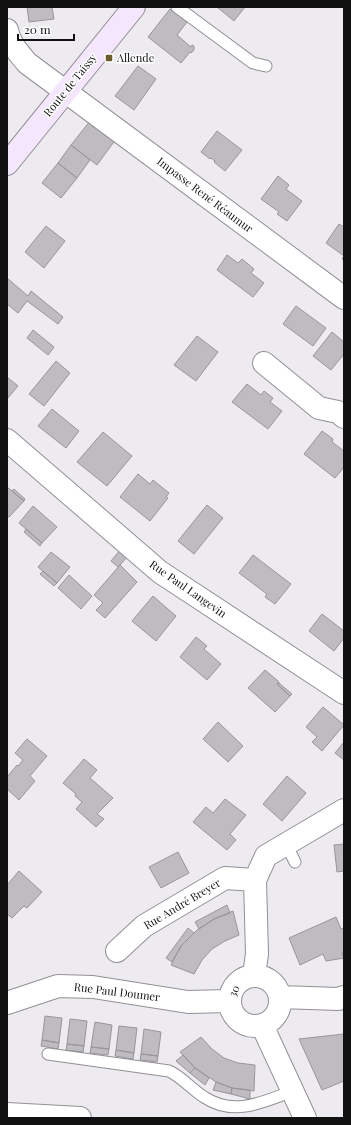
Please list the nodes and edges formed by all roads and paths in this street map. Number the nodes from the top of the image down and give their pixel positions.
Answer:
1 (134, 7) edge
2 (177, 7) edge
3 (7, 30) edge
4 (266, 66) dead end
5 (65, 91) junction
6 (7, 164) edge
7 (344, 298) edge
8 (264, 363) dead end
9 (342, 411) edge
10 (7, 440) edge
11 (344, 693) edge
12 (344, 810) edge
13 (255, 880) junction
14 (117, 951) dead end
15 (254, 975) junction
16 (344, 997) edge
17 (280, 998) junction
18 (229, 1001) junction
19 (7, 1003) edge
20 (262, 1025) junction
21 (48, 1054) dead end
22 (293, 1091) junction
23 (7, 1114) edge
24 (80, 1118) edge
25 (305, 1118) edge

1 - 5 street, Route de Taissy
2 - 4 lane
3 - 5 street, Impasse René Réaumur
5 - 6 street, Route de Taissy
5 - 7 street, Impasse René Réaumur
8 - 9 street
10 - 11 street, Rue Paul Langevin
12 - 13 street
13 - 14 street, Rue André Breyer
13 - 15 street
15 - 17 street
15 - 18 street, 30
16 - 17 street
17 - 20 street
18 - 19 street, Rue Paul Doumer
18 - 20 street, 30
20 - 22 street
21 - 22 lane
22 - 25 street
23 - 24 street

